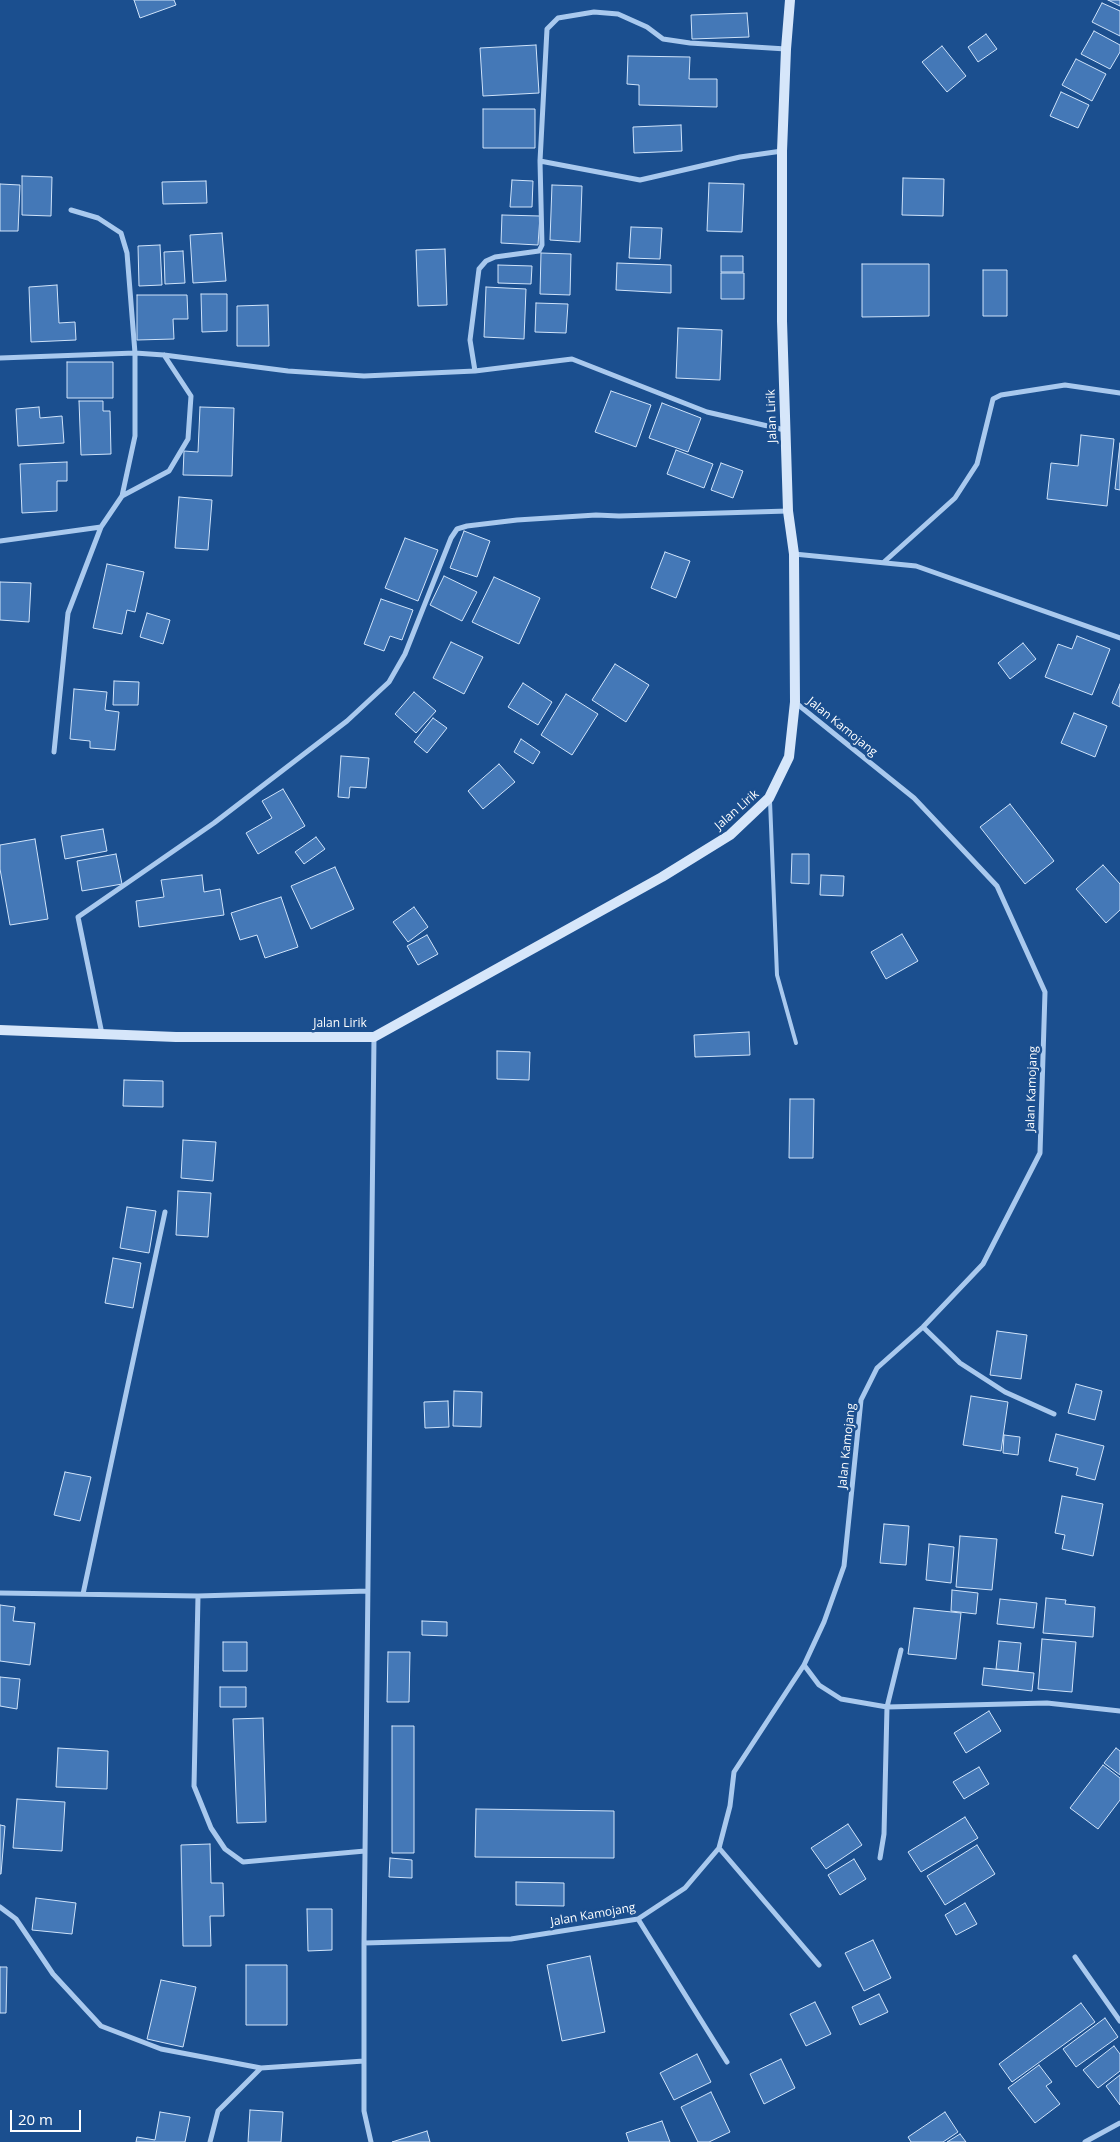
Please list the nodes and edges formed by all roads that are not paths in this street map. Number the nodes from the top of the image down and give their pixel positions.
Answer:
1 (790, 0) edge
2 (786, 49) junction
3 (782, 151) junction
4 (540, 161) junction
5 (71, 210) dead end
6 (135, 353) junction
7 (164, 354) junction
8 (0, 358) edge
9 (475, 371) junction
10 (1120, 393) edge
11 (785, 430) junction
12 (122, 496) junction
13 (788, 511) junction
14 (101, 527) junction
15 (0, 541) edge
16 (794, 554) junction
17 (884, 562) junction
18 (1120, 638) edge
19 (795, 702) junction
20 (54, 752) dead end
21 (770, 798) junction
22 (2, 1033) edge
23 (102, 1034) junction
24 (374, 1037) junction
25 (796, 1043) dead end
26 (164, 1212) dead end
27 (922, 1327) junction
28 (1054, 1414) dead end
29 (368, 1591) junction
30 (0, 1593) edge
31 (83, 1594) junction
32 (198, 1596) junction
33 (901, 1650) dead end
34 (804, 1665) junction
35 (887, 1707) junction
36 (1120, 1711) edge
37 (720, 1848) junction
38 (365, 1851) junction
39 (880, 1858) dead end
40 (0, 1907) edge
41 (638, 1919) junction
42 (364, 1943) junction
43 (1075, 1957) dead end
44 (819, 1965) dead end
45 (1120, 2021) edge
46 (364, 2061) junction
47 (727, 2062) dead end
48 (261, 2068) junction
49 (1120, 2123) edge
50 (210, 2142) edge
51 (371, 2142) edge
52 (1085, 2142) edge

1 - 2 main road, Jalan Lirik
2 - 3 main road, Jalan Lirik
2 - 4 street
3 - 4 street
3 - 11 main road, Jalan Lirik
4 - 9 street
5 - 6 street
6 - 7 street
6 - 8 street
6 - 12 street
7 - 9 street
7 - 12 street
9 - 11 street
10 - 17 street
11 - 13 main road, Jalan Lirik
12 - 14 street
13 - 16 main road, Jalan Lirik
13 - 23 street
14 - 15 street
14 - 20 street
16 - 17 street
16 - 19 main road, Jalan Lirik
17 - 18 street
19 - 21 main road, Jalan Lirik
19 - 27 street, Jalan Kamojang
21 - 24 main road, Jalan Lirik
21 - 25 lane
22 - 23 main road, Jalan Lirik
23 - 24 main road, Jalan Lirik
24 - 29 street
26 - 31 street
27 - 28 street
27 - 34 street, Jalan Kamojang
29 - 32 street
29 - 38 street
30 - 31 street
31 - 32 street
32 - 38 street
33 - 35 street
34 - 35 street
34 - 37 street, Jalan Kamojang
35 - 36 street
35 - 39 street
37 - 41 street, Jalan Kamojang
37 - 44 street
38 - 42 street
40 - 48 street
41 - 42 street, Jalan Kamojang
41 - 47 street
42 - 46 street
43 - 45 street
46 - 48 street
46 - 51 street
48 - 50 street
49 - 52 street

